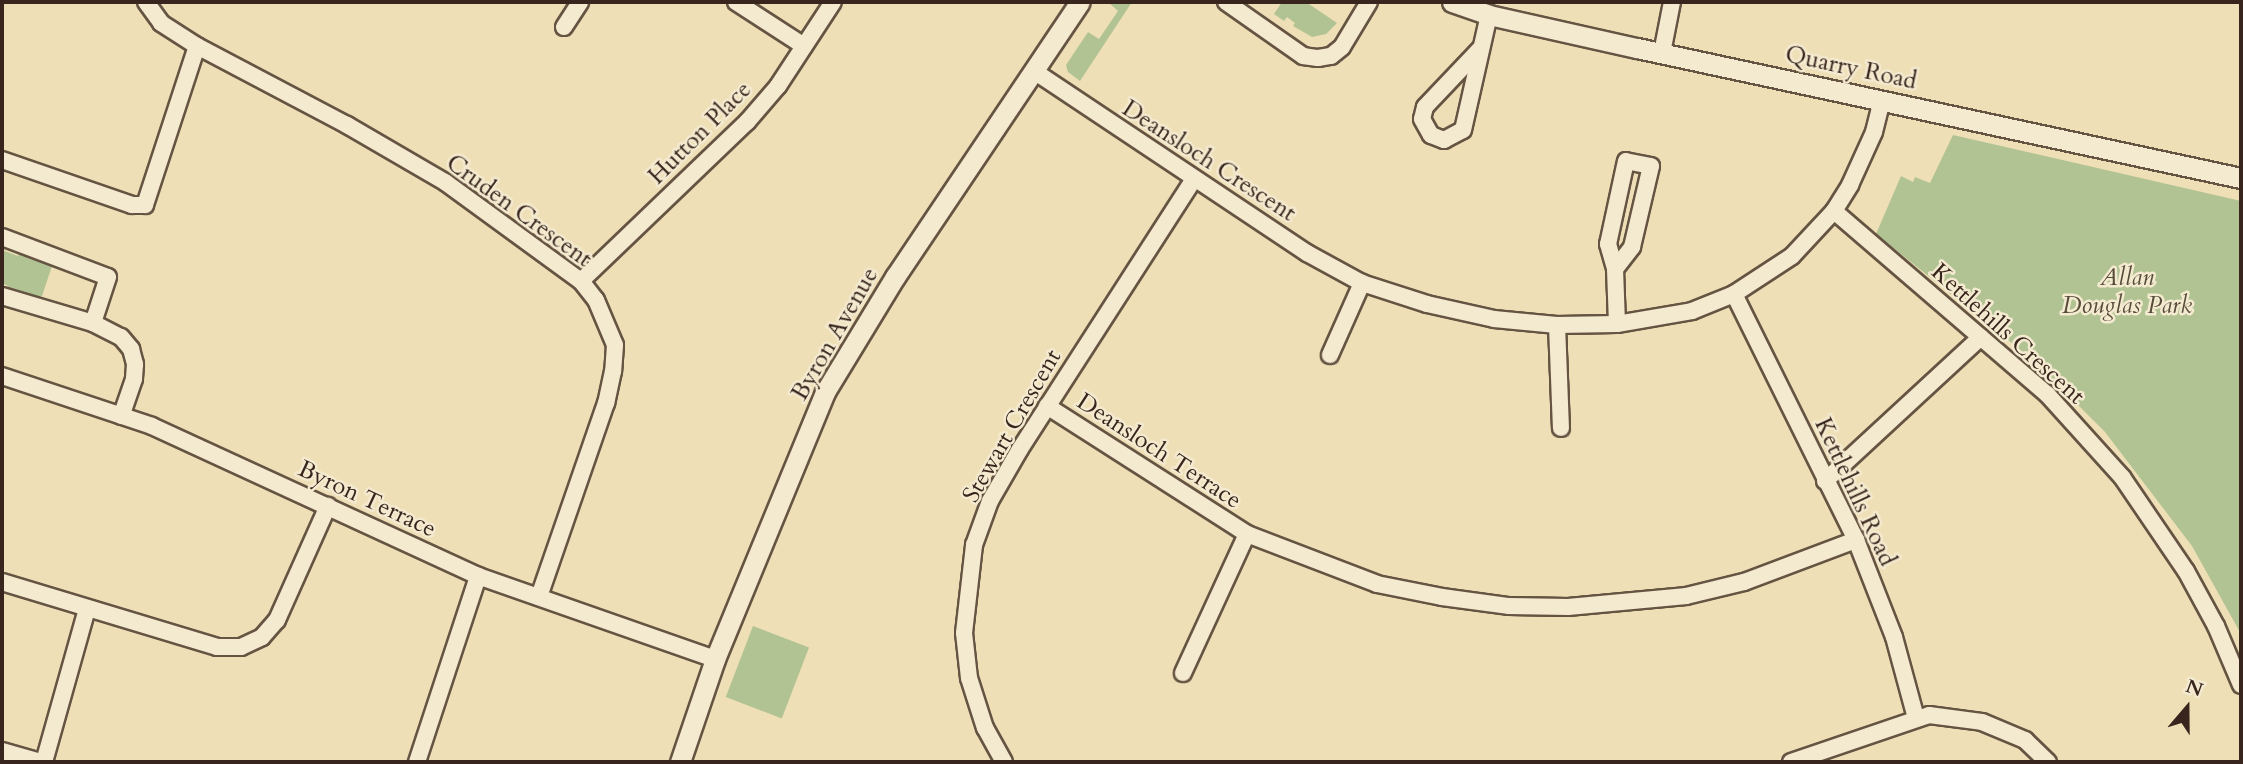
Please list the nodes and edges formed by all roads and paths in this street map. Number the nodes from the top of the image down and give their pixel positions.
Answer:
1 (146, 2) edge
2 (580, 2) edge
3 (736, 2) edge
4 (833, 2) edge
5 (1226, 2) edge
6 (1369, 2) edge
7 (1452, 2) edge
8 (1672, 2) edge
9 (1074, 4) edge
10 (1489, 15) junction
11 (565, 27) dead end
12 (197, 46) junction
13 (804, 46) junction
14 (1480, 49) junction
15 (1662, 53) junction
16 (1034, 72) junction
17 (1882, 100) junction
18 (2, 160) edge
19 (2241, 178) edge
20 (1194, 179) junction
21 (1834, 211) junction
22 (2, 237) edge
23 (1615, 269) junction
24 (581, 281) junction
25 (1362, 283) junction
26 (1734, 294) junction
27 (2, 296) edge
28 (93, 323) junction
29 (1617, 324) junction
30 (1557, 325) junction
31 (1981, 337) junction
32 (1330, 355) dead end
33 (2, 376) edge
34 (1047, 406) junction
35 (121, 416) junction
36 (1561, 428) dead end
37 (1825, 481) junction
38 (328, 506) junction
39 (1247, 534) junction
40 (1856, 540) junction
41 (478, 576) junction
42 (2, 582) edge
43 (539, 597) junction
44 (87, 609) junction
45 (715, 659) junction
46 (1183, 673) dead end
47 (2241, 685) edge
48 (1916, 718) junction
49 (2, 751) edge
50 (1798, 761) edge
51 (42, 762) edge
52 (417, 762) edge
53 (680, 762) edge
54 (1004, 762) edge
55 (2048, 762) edge

1 - 12 street, Cruden Crescent
2 - 11 street
3 - 13 street
4 - 13 street, Hutton Place
5 - 6 street
7 - 10 street, Quarry Road
8 - 15 street
9 - 16 street, Byron Avenue
10 - 14 street
10 - 15 street, Quarry Road
12 - 18 street
12 - 24 street, Cruden Crescent
13 - 24 street, Hutton Place
14 - 14 street
15 - 17 street, Quarry Road
16 - 20 street, Deansloch Crescent
16 - 45 street, Byron Avenue
17 - 19 street, Quarry Road
17 - 21 street, Deansloch Crescent
20 - 25 street, Deansloch Crescent
20 - 34 street, Stewart Crescent
21 - 26 street, Deansloch Crescent
21 - 31 street, Kettlehills Crescent
22 - 28 street
23 - 23 street
23 - 29 street
24 - 43 street, Cruden Crescent
25 - 30 street, Deansloch Crescent
25 - 32 street
26 - 29 street, Deansloch Crescent
26 - 37 street, Kettlehills Road
27 - 28 street
28 - 35 street
29 - 30 street, Deansloch Crescent
30 - 36 street
31 - 37 street
31 - 47 street, Kettlehills Crescent
33 - 35 street, Byron Terrace
34 - 39 street, Deansloch Terrace
34 - 54 street, Stewart Crescent
35 - 38 street, Byron Terrace
37 - 40 street, Kettlehills Road
38 - 41 street, Byron Terrace
38 - 44 street
39 - 40 street, Deansloch Terrace
39 - 46 street, Deansloch Terrace
40 - 48 street, Kettlehills Road
41 - 43 street, Byron Terrace
41 - 52 street
42 - 44 street
43 - 45 street, Byron Terrace
44 - 51 street
45 - 53 street, Byron Avenue
48 - 50 street
48 - 55 street
49 - 51 street

